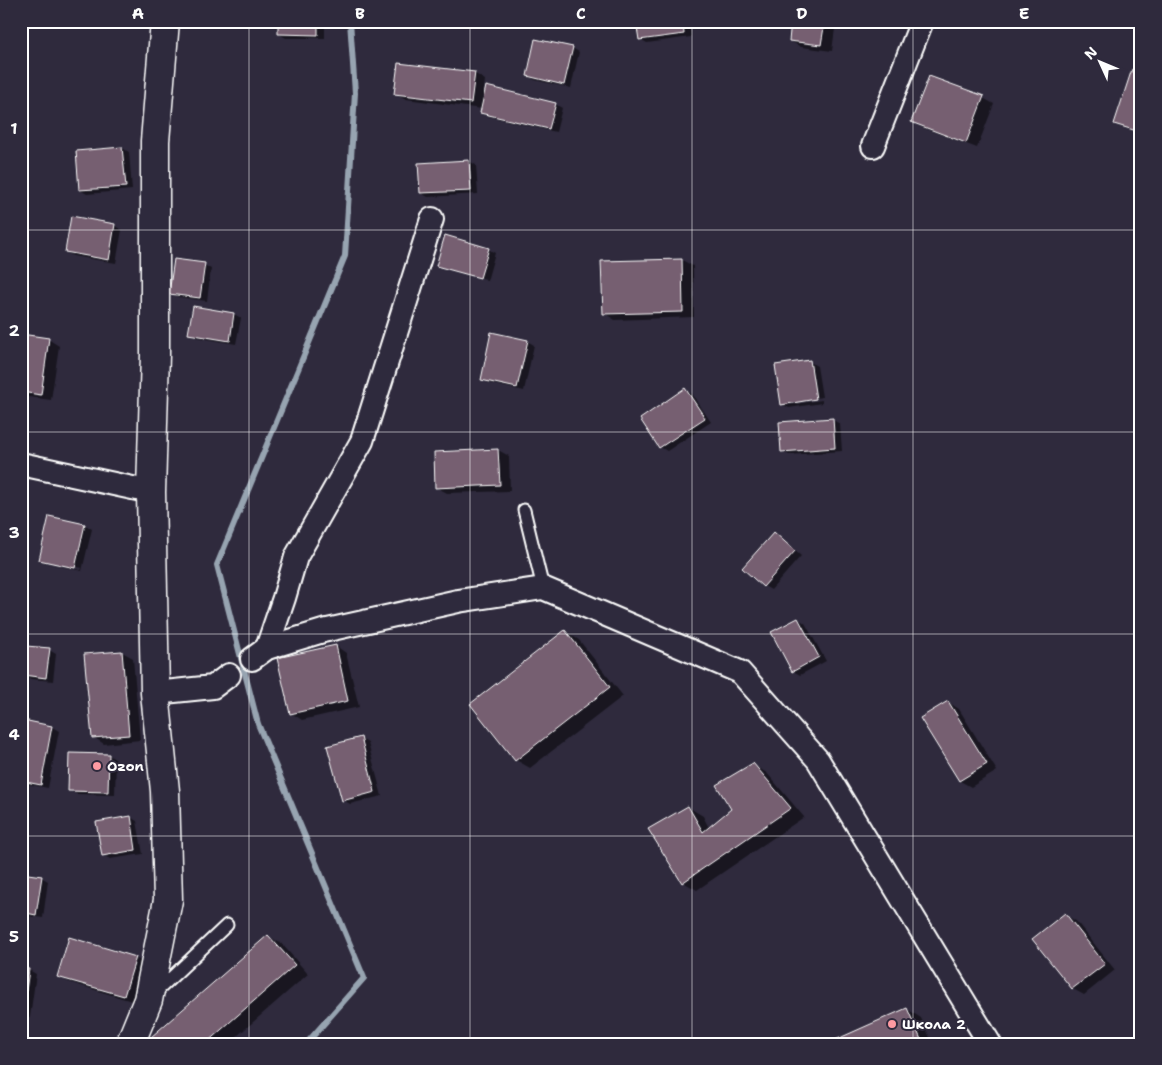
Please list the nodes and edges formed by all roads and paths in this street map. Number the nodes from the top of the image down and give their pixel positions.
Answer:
1 (165, 21) edge
2 (922, 21) edge
3 (873, 146) dead end
4 (432, 219) dead end
5 (21, 464) edge
6 (150, 492) junction
7 (524, 510) dead end
8 (543, 588) junction
9 (229, 675) dead end
10 (155, 693) junction
11 (227, 925) dead end
12 (148, 1000) junction
13 (130, 1044) edge
14 (990, 1044) edge

1 - 6 street
2 - 3 street
4 - 8 street
5 - 6 street
6 - 10 street
7 - 8 lane
8 - 14 street
9 - 10 street
10 - 12 street
11 - 12 lane
12 - 13 street

